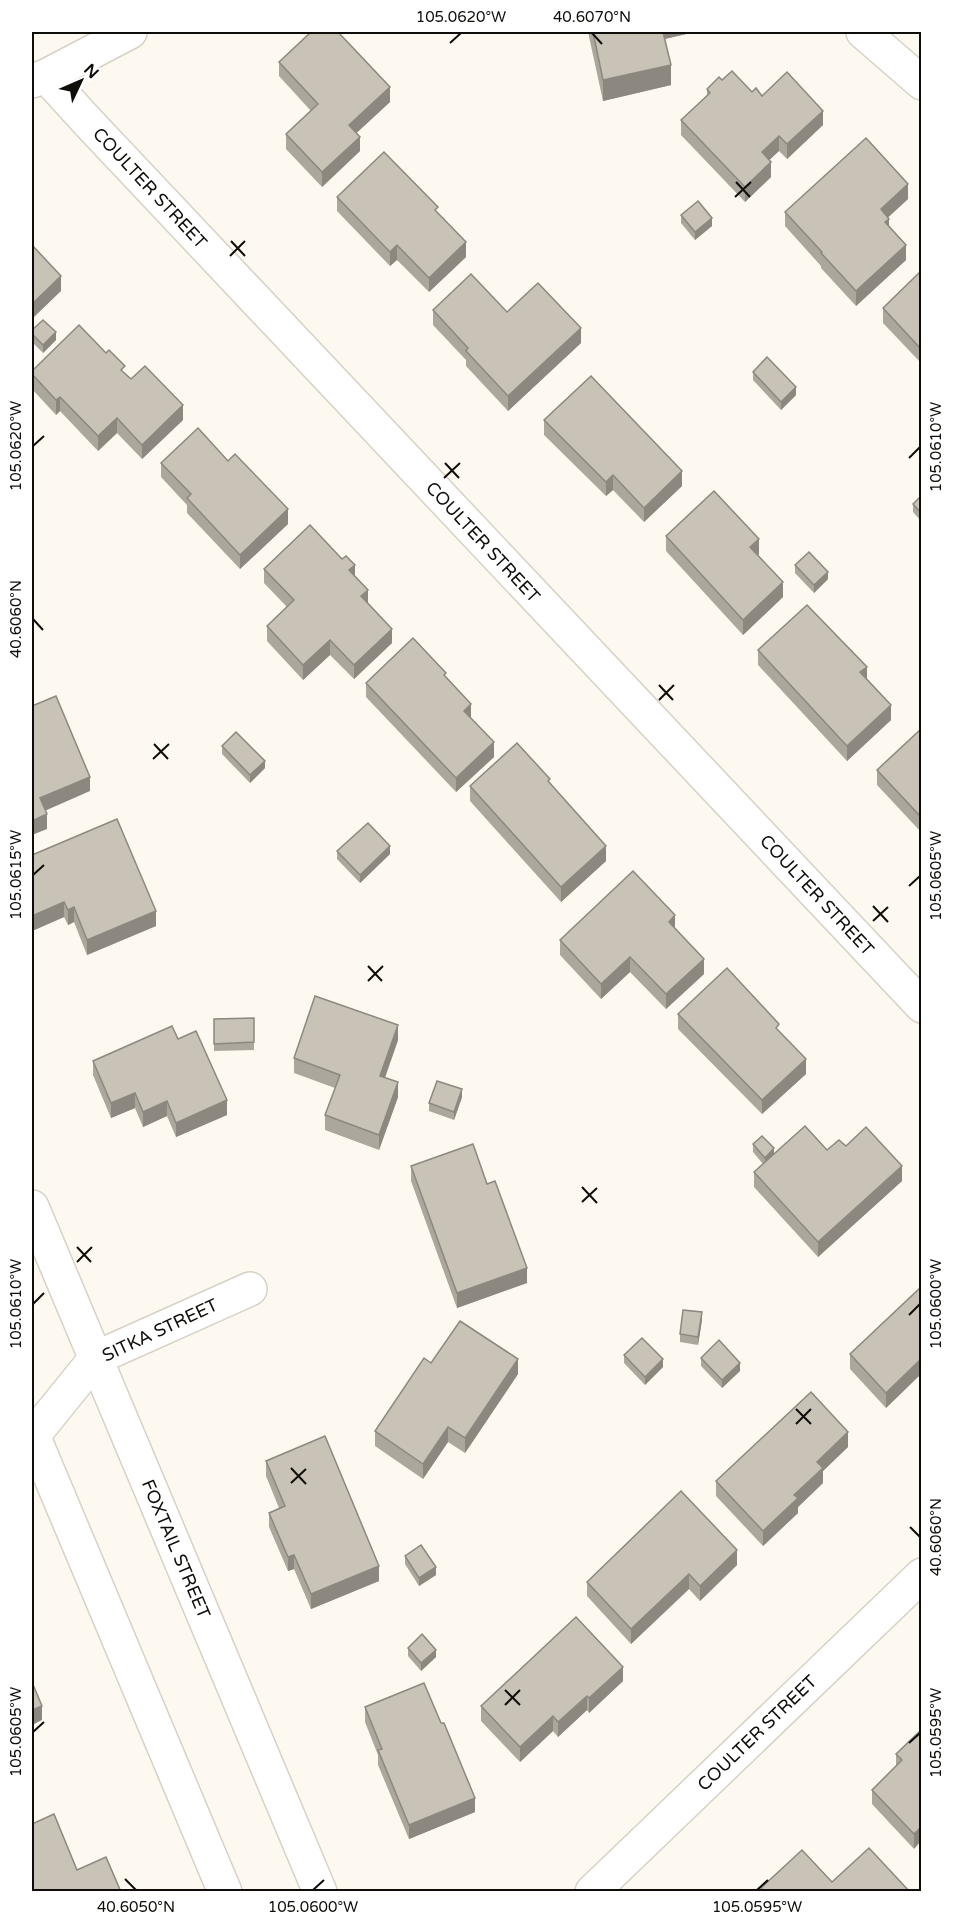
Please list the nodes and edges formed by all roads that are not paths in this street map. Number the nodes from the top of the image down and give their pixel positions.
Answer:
1 (130, 32) edge
2 (862, 32) edge
3 (39, 78) edge
4 (921, 83) edge
5 (921, 1006) edge
6 (32, 1208) edge
7 (249, 1289) dead end
8 (96, 1359) junction
9 (32, 1435) edge
10 (921, 1575) edge
11 (225, 1892) edge
12 (320, 1892) edge
13 (592, 1892) edge

1 - 3 street
2 - 4 street
3 - 5 street, COULTER STREET
6 - 8 street, FOXTAIL STREET
7 - 8 street, SITKA STREET
8 - 9 street, SITKA STREET
8 - 12 street, FOXTAIL STREET
9 - 11 street
10 - 13 street, COULTER STREET

